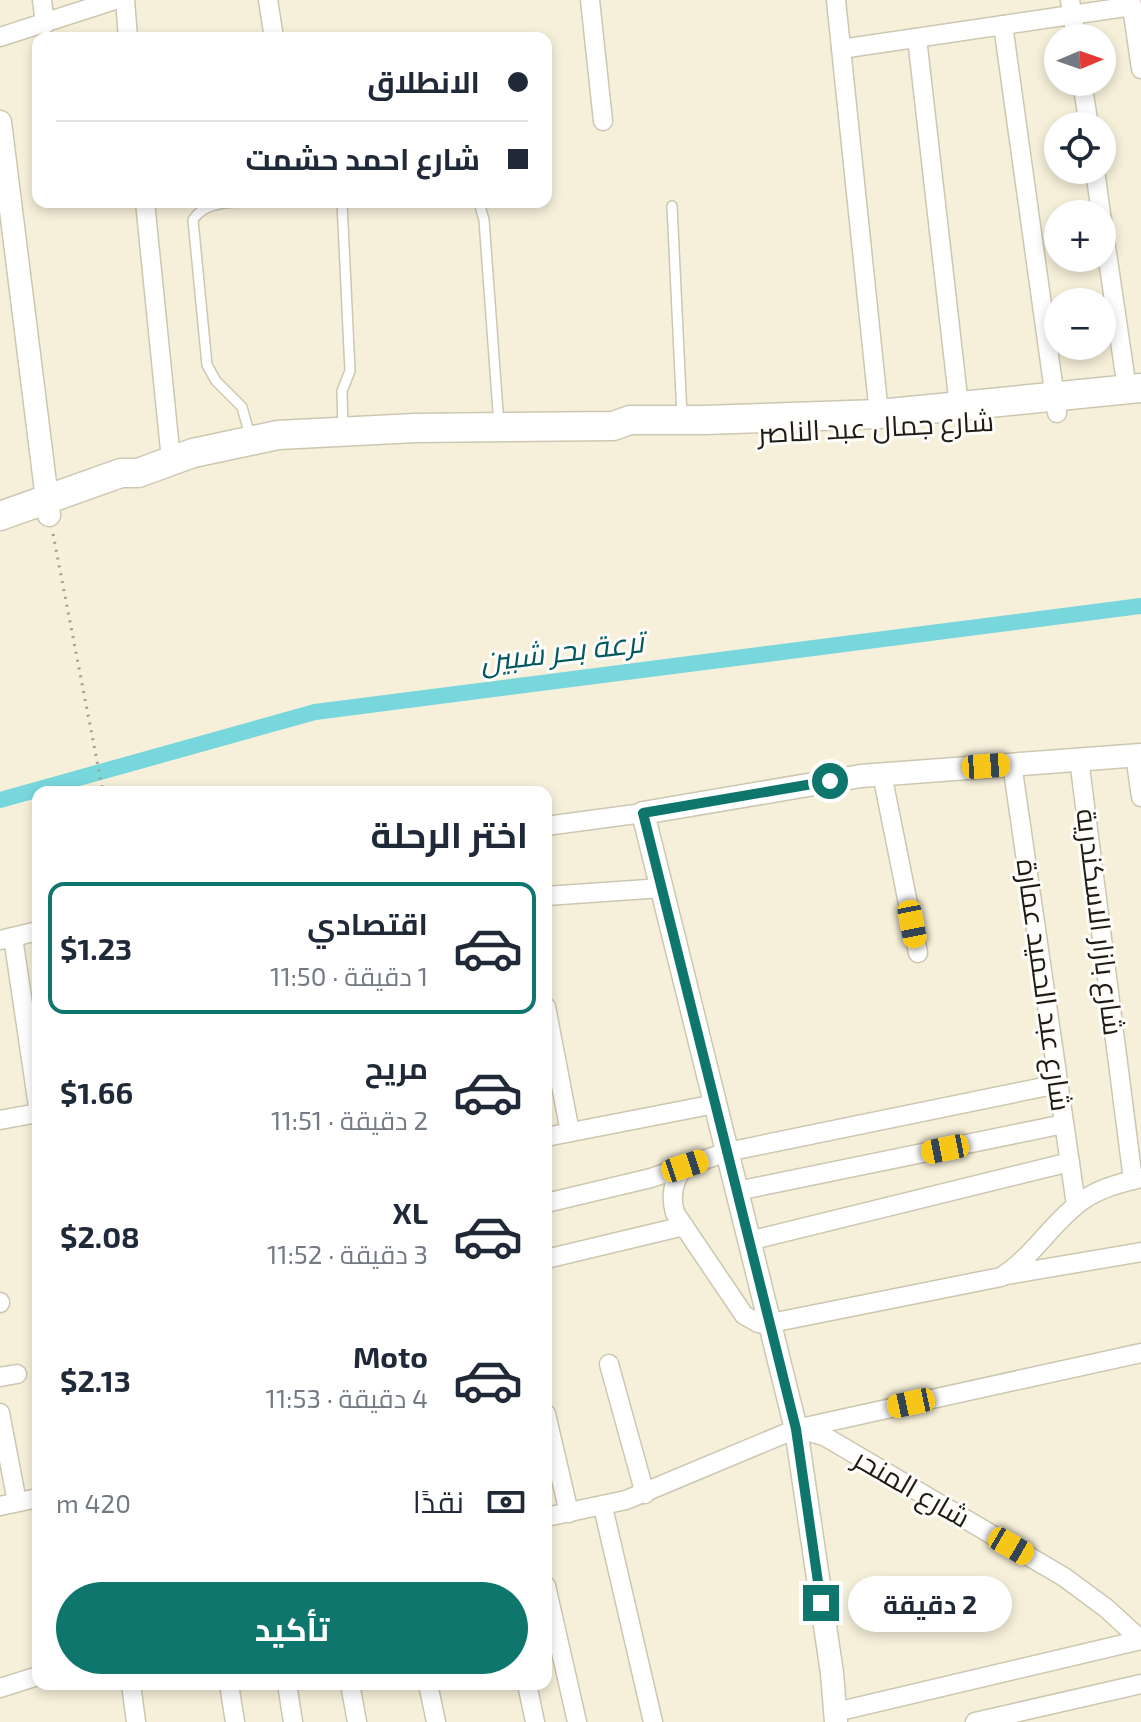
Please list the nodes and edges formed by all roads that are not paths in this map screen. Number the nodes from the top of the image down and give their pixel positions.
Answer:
1 (42, 0) edge
2 (115, 0) edge
3 (125, 0) edge
4 (268, 0) edge
5 (590, 0) edge
6 (836, 0) edge
7 (1132, 3) edge
8 (1071, 8) edge
9 (45, 24) junction
10 (1003, 25) junction
11 (128, 32) edge
12 (273, 32) edge
13 (0, 37) edge
14 (917, 38) junction
15 (841, 49) junction
16 (1141, 69) edge
17 (603, 121) dead end
18 (0, 122) edge
19 (672, 206) dead end
20 (146, 208) edge
21 (206, 208) edge
22 (342, 208) edge
23 (481, 208) edge
24 (1113, 272) edge
25 (1136, 393) edge
26 (1056, 405) junction
27 (959, 406) junction
28 (879, 414) junction
29 (682, 420) junction
30 (613, 426) junction
31 (499, 427) junction
32 (344, 432) junction
33 (251, 439) junction
34 (171, 460) junction
35 (48, 507) junction
36 (0, 516) edge
37 (0, 532) edge
38 (1138, 755) edge
39 (1079, 759) junction
40 (1012, 764) junction
41 (882, 774) junction
42 (1141, 797) edge
43 (643, 813) junction
44 (552, 825) edge
45 (662, 888) junction
46 (552, 896) edge
47 (32, 932) edge
48 (6, 939) edge
49 (918, 953) dead end
50 (552, 1038) edge
51 (32, 1075) edge
52 (1058, 1084) junction
53 (715, 1104) junction
54 (32, 1114) edge
55 (0, 1120) edge
56 (1064, 1124) junction
57 (570, 1132) junction
58 (552, 1136) edge
59 (727, 1152) junction
60 (1070, 1162) junction
61 (685, 1166) junction
62 (1137, 1179) edge
63 (737, 1191) junction
64 (552, 1202) edge
65 (1076, 1205) junction
66 (684, 1226) junction
67 (749, 1241) junction
68 (1141, 1252) edge
69 (552, 1258) edge
70 (1001, 1277) junction
71 (770, 1324) junction
72 (1141, 1353) edge
73 (609, 1364) dead end
74 (0, 1413) edge
75 (796, 1429) junction
76 (552, 1440) edge
77 (645, 1494) junction
78 (32, 1499) edge
79 (8, 1504) edge
80 (603, 1507) junction
81 (569, 1513) junction
82 (552, 1516) edge
83 (552, 1612) edge
84 (1141, 1640) edge
85 (32, 1678) edge
86 (1141, 1684) edge
87 (0, 1688) edge
88 (132, 1690) edge
89 (230, 1690) edge
90 (288, 1690) edge
91 (351, 1690) edge
92 (429, 1690) edge
93 (528, 1690) edge
94 (836, 1717) edge
95 (136, 1722) edge
96 (235, 1722) edge
97 (293, 1722) edge
98 (357, 1722) edge
99 (436, 1722) edge
100 (535, 1722) edge
101 (577, 1722) edge
102 (653, 1722) edge
103 (975, 1722) edge

1 - 9 street
2 - 9 street
3 - 11 street
4 - 12 street
5 - 17 street
6 - 15 street
7 - 8 street
7 - 16 street
8 - 10 street
9 - 13 street
10 - 14 street
10 - 26 street
14 - 15 street
14 - 27 street
15 - 28 street
18 - 35 street
19 - 29 lane
20 - 34 street
21 - 33 lane
22 - 32 lane
23 - 31 lane
24 - 25 street
25 - 26 main road, شارع جمال عبد الناصر
26 - 27 main road, شارع جمال عبد الناصر
26 - 30 main road, شارع جمال عبد الناصر
27 - 28 main road, شارع جمال عبد الناصر
28 - 29 main road, شارع جمال عبد الناصر
29 - 30 main road, شارع جمال عبد الناصر
30 - 31 main road, شارع جمال عبد الناصر
31 - 32 main road, شارع جمال عبد الناصر
32 - 33 main road, شارع جمال عبد الناصر
33 - 34 main road, شارع جمال عبد الناصر
34 - 35 main road, شارع جمال عبد الناصر
35 - 36 main road, شارع جمال عبد الناصر
35 - 37 main road, شارع جمال عبد الناصر
38 - 39 street
38 - 42 street
39 - 40 street
39 - 62 street, شارع بازار الاسكندرية
40 - 41 street
40 - 52 street, شارع عبد الحميد عمارة
41 - 43 street
41 - 49 street
43 - 44 street
43 - 45 street
45 - 46 street
45 - 53 street
47 - 48 street
48 - 51 street
50 - 57 street
52 - 56 street, شارع عبد الحميد عمارة
52 - 59 street
53 - 57 street
53 - 59 street
54 - 55 street
56 - 60 street, شارع عبد الحميد عمارة
56 - 63 street
57 - 58 street
59 - 61 street
59 - 63 street
60 - 65 street, شارع عبد الحميد عمارة
60 - 67 street
61 - 64 street
61 - 66 street
62 - 65 street
63 - 67 street
65 - 70 street
66 - 69 street
66 - 71 street
67 - 71 street
68 - 70 street
70 - 71 street
71 - 75 street
72 - 75 street
73 - 77 street
74 - 79 street
75 - 77 street
75 - 84 street, شارع المنحر
75 - 94 street
76 - 81 street
77 - 80 street
78 - 79 street
80 - 81 street
80 - 102 street
81 - 82 street
83 - 101 street
84 - 94 street
85 - 87 street
86 - 103 street
88 - 95 street
89 - 96 street
90 - 97 street
91 - 98 street
92 - 99 street
93 - 100 street

